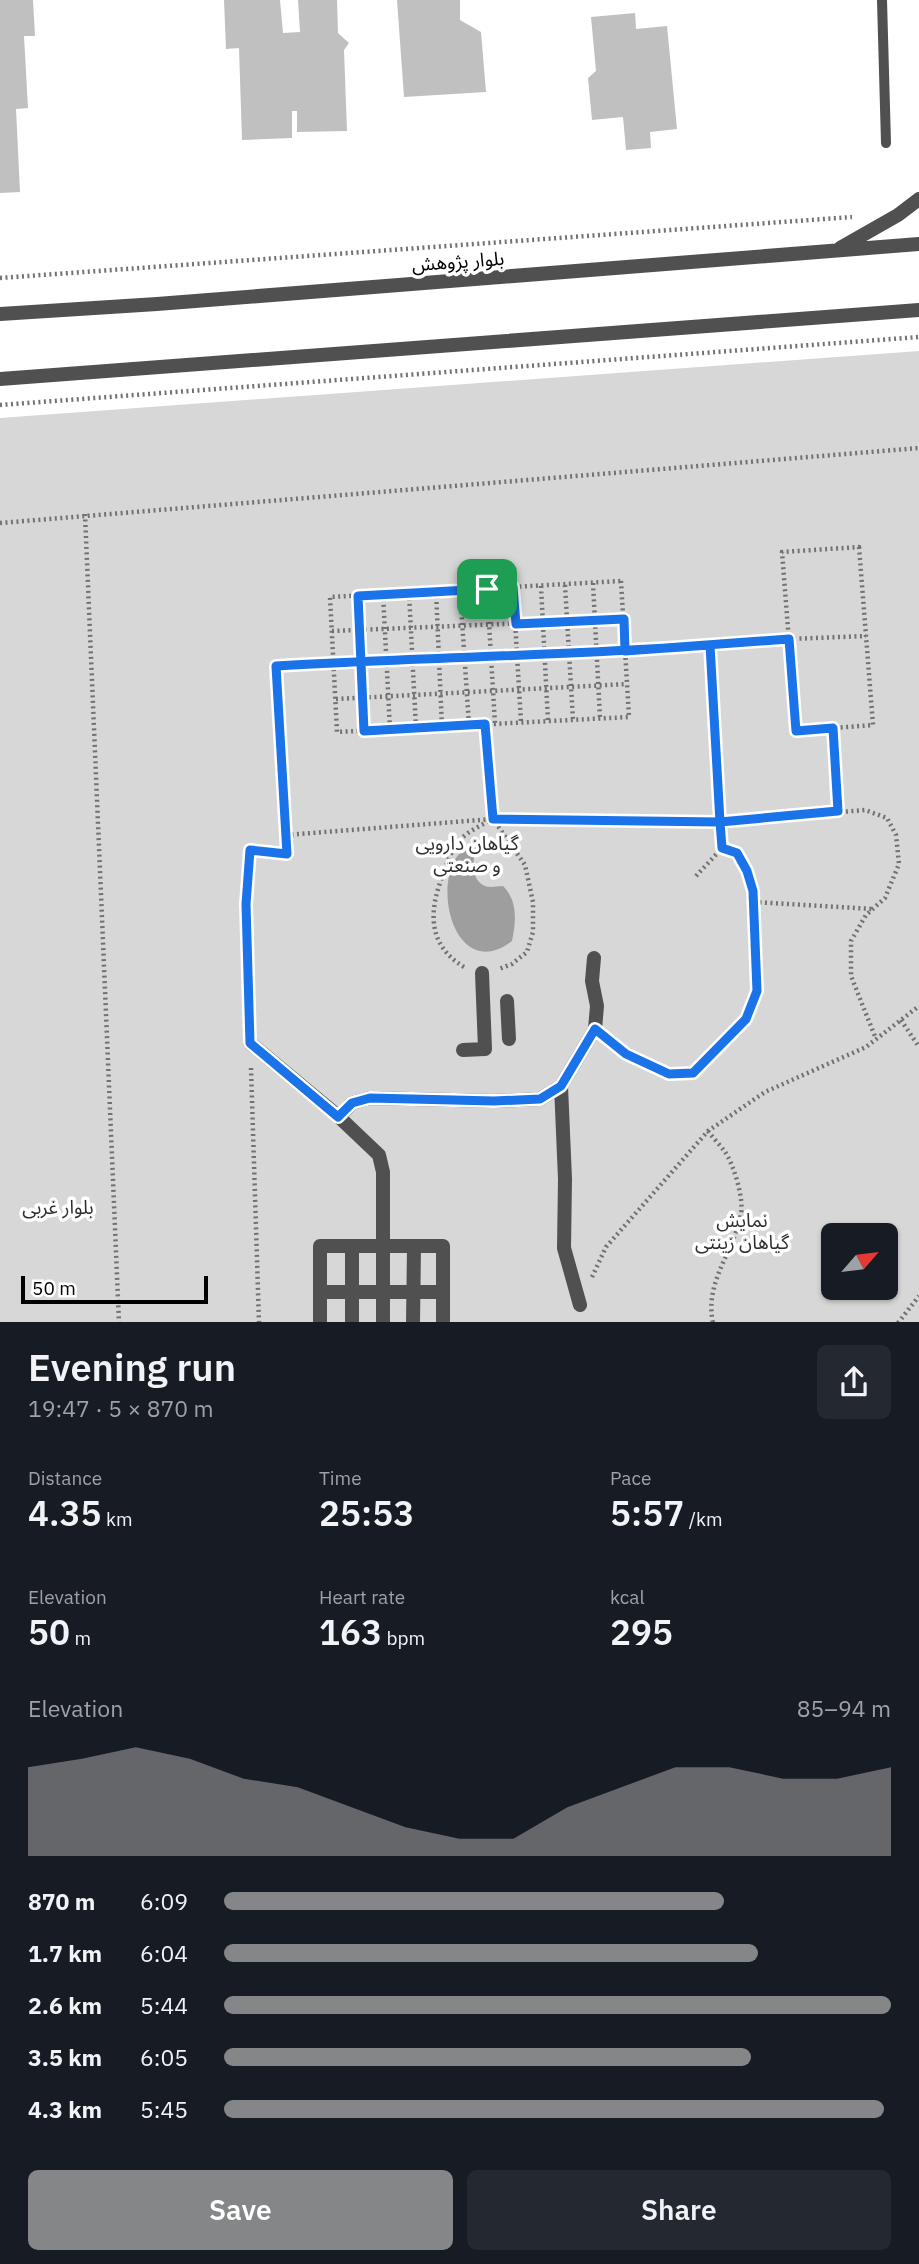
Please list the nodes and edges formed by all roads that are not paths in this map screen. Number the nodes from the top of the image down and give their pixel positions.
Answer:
1 (882, 0) edge
2 (886, 143) dead end
3 (919, 199) edge
4 (919, 244) edge
5 (835, 251) junction
6 (919, 310) edge
7 (0, 314) edge
8 (0, 379) edge
9 (594, 958) dead end
10 (482, 973) road end
11 (506, 1001) dead end
12 (508, 1020) junction
13 (484, 1021) junction
14 (509, 1039) dead end
15 (250, 1043) road end
16 (463, 1050) dead end
17 (561, 1086) junction
18 (338, 1117) junction
19 (352, 1246) junction
20 (384, 1246) junction
21 (414, 1246) junction
22 (320, 1292) junction
23 (352, 1292) junction
24 (383, 1292) junction
25 (414, 1293) junction
26 (443, 1293) junction
27 (580, 1305) road end
28 (320, 1322) edge
29 (352, 1322) edge
30 (383, 1322) edge
31 (413, 1322) edge
32 (443, 1322) edge

1 - 2 lane
3 - 5 street
4 - 5 street, بلوار پژوهش
5 - 7 street, بلوار پژوهش
6 - 8 street
9 - 17 street
10 - 13 street
11 - 12 street
12 - 13 street
12 - 14 street
13 - 16 street
15 - 18 street
17 - 18 street
17 - 27 street
18 - 20 street
19 - 20 street
19 - 22 street
19 - 23 street
20 - 21 street
20 - 24 street
21 - 25 street
21 - 26 street
22 - 23 street
22 - 28 street
23 - 24 street
23 - 29 street
24 - 25 street
24 - 30 street
25 - 26 street
25 - 31 street
26 - 32 street

